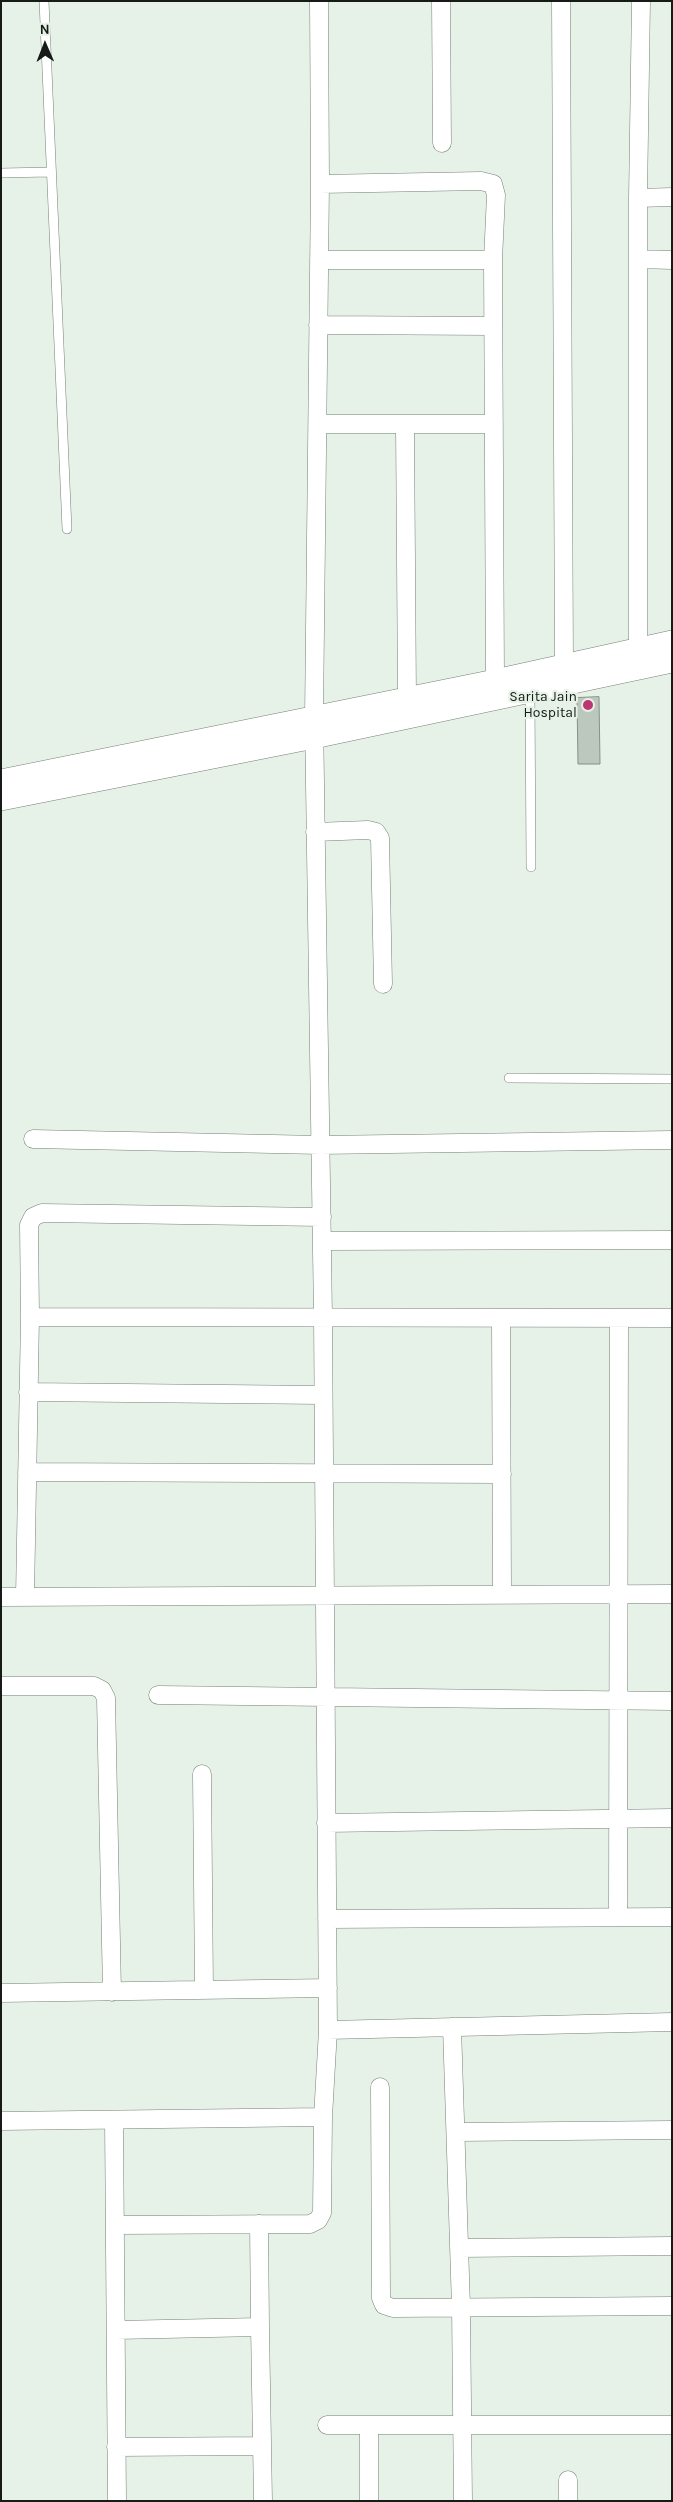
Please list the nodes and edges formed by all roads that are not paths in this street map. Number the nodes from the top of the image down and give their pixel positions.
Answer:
1 (44, 1) edge
2 (319, 1) edge
3 (441, 1) edge
4 (562, 1) edge
5 (640, 1) edge
6 (442, 143) dead end
7 (52, 172) junction
8 (1, 173) edge
9 (320, 184) junction
10 (672, 197) edge
11 (638, 198) junction
12 (319, 260) junction
13 (493, 260) junction
14 (638, 260) junction
15 (672, 260) edge
16 (318, 325) junction
17 (493, 326) junction
18 (318, 424) junction
19 (494, 424) junction
20 (406, 426) junction
21 (67, 529) dead end
22 (672, 640) edge
23 (638, 648) junction
24 (672, 662) edge
25 (564, 664) junction
26 (495, 680) junction
27 (530, 692) junction
28 (407, 698) junction
29 (314, 728) junction
30 (1, 780) edge
31 (1, 800) edge
32 (315, 832) junction
33 (531, 867) dead end
34 (383, 984) dead end
35 (508, 1078) dead end
36 (672, 1080) edge
37 (33, 1140) dead end
38 (672, 1140) edge
39 (320, 1144) junction
40 (322, 1217) junction
41 (672, 1240) edge
42 (322, 1241) junction
43 (30, 1317) junction
44 (323, 1317) junction
45 (501, 1318) junction
46 (619, 1318) junction
47 (672, 1318) edge
48 (28, 1392) junction
49 (323, 1395) junction
50 (27, 1472) junction
51 (324, 1473) junction
52 (502, 1474) junction
53 (672, 1594) edge
54 (618, 1595) junction
55 (324, 1596) junction
56 (502, 1596) junction
57 (1, 1597) edge
58 (25, 1597) junction
59 (1, 1686) edge
60 (158, 1695) dead end
61 (325, 1697) junction
62 (618, 1701) junction
63 (672, 1701) edge
64 (202, 1774) dead end
65 (672, 1818) edge
66 (618, 1819) junction
67 (326, 1823) junction
68 (618, 1917) junction
69 (672, 1917) edge
70 (327, 1919) junction
71 (328, 1988) junction
72 (204, 1989) junction
73 (112, 1992) junction
74 (1, 1993) edge
75 (672, 2022) edge
76 (452, 2027) junction
77 (328, 2030) junction
78 (380, 2087) dead end
79 (323, 2117) junction
80 (114, 2120) junction
81 (1, 2121) edge
82 (672, 2130) edge
83 (456, 2132) junction
84 (115, 2224) junction
85 (259, 2224) junction
86 (672, 2246) edge
87 (459, 2248) junction
88 (672, 2306) edge
89 (461, 2307) junction
90 (260, 2328) junction
91 (116, 2330) junction
92 (327, 2425) dead end
93 (369, 2425) junction
94 (462, 2425) junction
95 (672, 2425) edge
96 (262, 2446) junction
97 (116, 2448) junction
98 (568, 2480) dead end
99 (117, 2501) edge
100 (263, 2501) edge
101 (369, 2501) edge
102 (463, 2501) edge
103 (568, 2501) edge

1 - 7 lane
2 - 9 street
3 - 6 street
4 - 25 street
5 - 11 street
7 - 8 lane
7 - 21 lane
9 - 12 street
9 - 13 street
10 - 11 street
11 - 14 street
12 - 13 street
12 - 16 street
13 - 17 street
14 - 15 street
14 - 23 street
16 - 17 street
16 - 18 street
17 - 19 street
18 - 20 street
18 - 29 street
19 - 20 street
19 - 26 street
20 - 28 street
22 - 23 street
23 - 25 street
24 - 27 street
25 - 26 street
26 - 28 street
27 - 29 street
27 - 33 lane
28 - 29 street
29 - 30 street
29 - 31 street
29 - 32 street
32 - 34 street
32 - 39 street
35 - 36 lane
37 - 39 street
38 - 39 street
39 - 40 street
40 - 42 street
40 - 43 street
41 - 42 street
42 - 44 street
43 - 44 street
43 - 48 street
44 - 45 street
44 - 49 street
45 - 46 street
45 - 52 street
46 - 47 street
46 - 54 street
48 - 49 street
48 - 50 street
49 - 51 street
50 - 51 street
50 - 58 street
51 - 52 street
51 - 55 street
52 - 56 street
53 - 54 street
54 - 56 street
54 - 62 street
55 - 56 street
55 - 58 street
55 - 61 street
57 - 58 street
59 - 73 street
60 - 61 street
61 - 62 street
61 - 67 street
62 - 63 street
62 - 66 street
64 - 72 street
65 - 66 street
66 - 67 street
66 - 68 street
67 - 70 street
68 - 69 street
68 - 70 street
70 - 71 street
71 - 72 street
71 - 77 street
72 - 73 street
73 - 74 street
75 - 76 street
76 - 77 street
76 - 83 street
77 - 79 street
78 - 89 street
79 - 80 street
79 - 85 street
80 - 81 street
80 - 84 street
82 - 83 street
83 - 87 street
84 - 85 street
84 - 91 street
85 - 90 street
86 - 87 street
87 - 89 street
88 - 89 street
89 - 94 street
90 - 91 street
90 - 96 street
91 - 97 street
92 - 93 street
93 - 94 street
93 - 101 street
94 - 95 street
94 - 102 street
96 - 97 street
96 - 100 street
97 - 99 street
98 - 103 street

